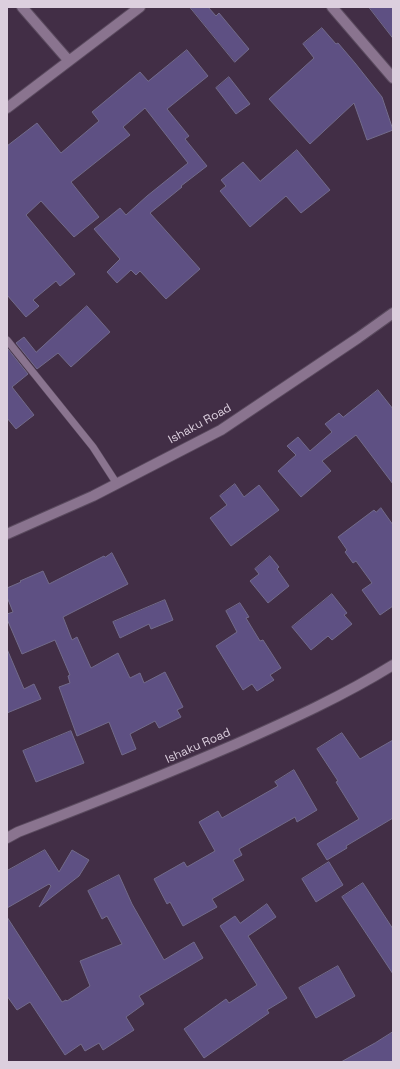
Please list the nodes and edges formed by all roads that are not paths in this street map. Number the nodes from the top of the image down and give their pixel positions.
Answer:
1 (22, 7) edge
2 (140, 7) edge
3 (332, 7) edge
4 (69, 61) junction
5 (393, 78) edge
6 (7, 108) edge
7 (393, 314) edge
8 (7, 340) edge
9 (117, 484) junction
10 (7, 534) edge
11 (393, 665) edge
12 (7, 838) edge

1 - 4 street
2 - 4 street
3 - 5 street
4 - 6 street
7 - 9 street, Ishaku Road
8 - 9 lane
9 - 10 street, Ishaku Road
11 - 12 street, Ishaku Road

